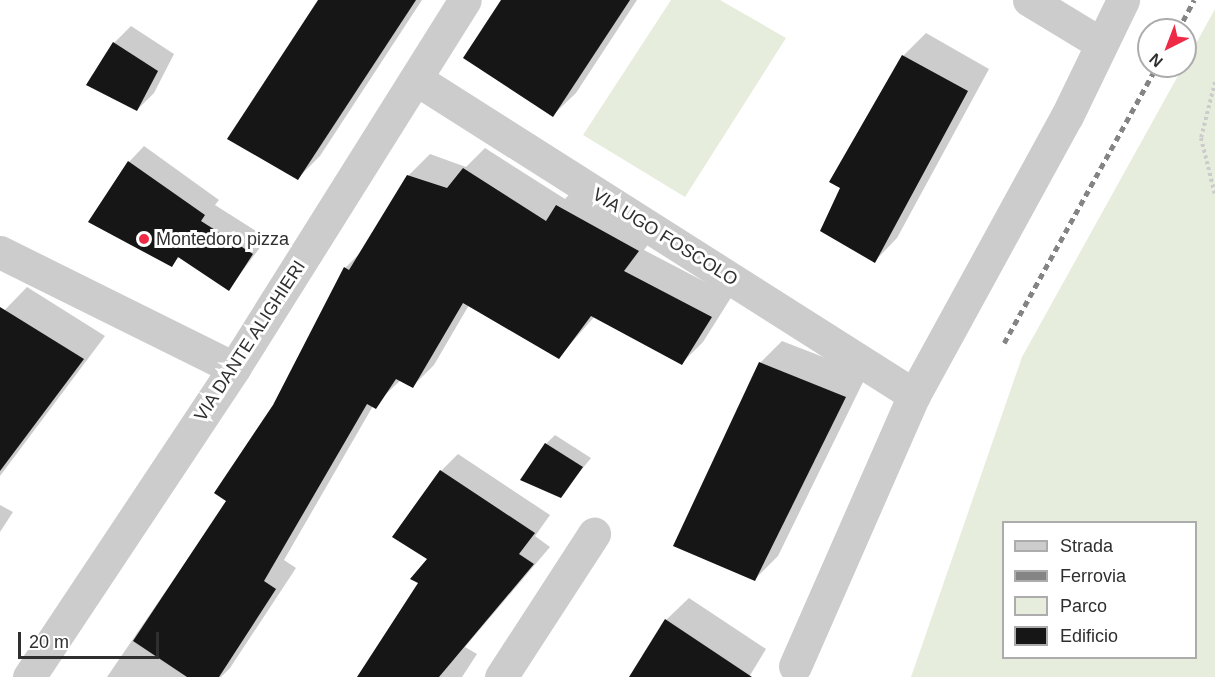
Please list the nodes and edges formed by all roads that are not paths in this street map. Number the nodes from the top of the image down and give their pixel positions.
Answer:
1 (465, 0) edge
2 (1029, 0) edge
3 (1123, 0) edge
4 (1100, 43) junction
5 (416, 79) junction
6 (0, 252) edge
7 (234, 368) junction
8 (914, 395) junction
9 (594, 534) dead end
10 (795, 666) dead end
11 (29, 677) edge
12 (501, 677) edge

1 - 5 street, VIA DANTE ALIGHIERI
2 - 4 street
3 - 4 street
4 - 8 street
5 - 7 street, VIA DANTE ALIGHIERI
5 - 8 street, VIA UGO FOSCOLO
6 - 7 street
7 - 11 street, VIA DANTE ALIGHIERI
8 - 10 street
9 - 12 street

